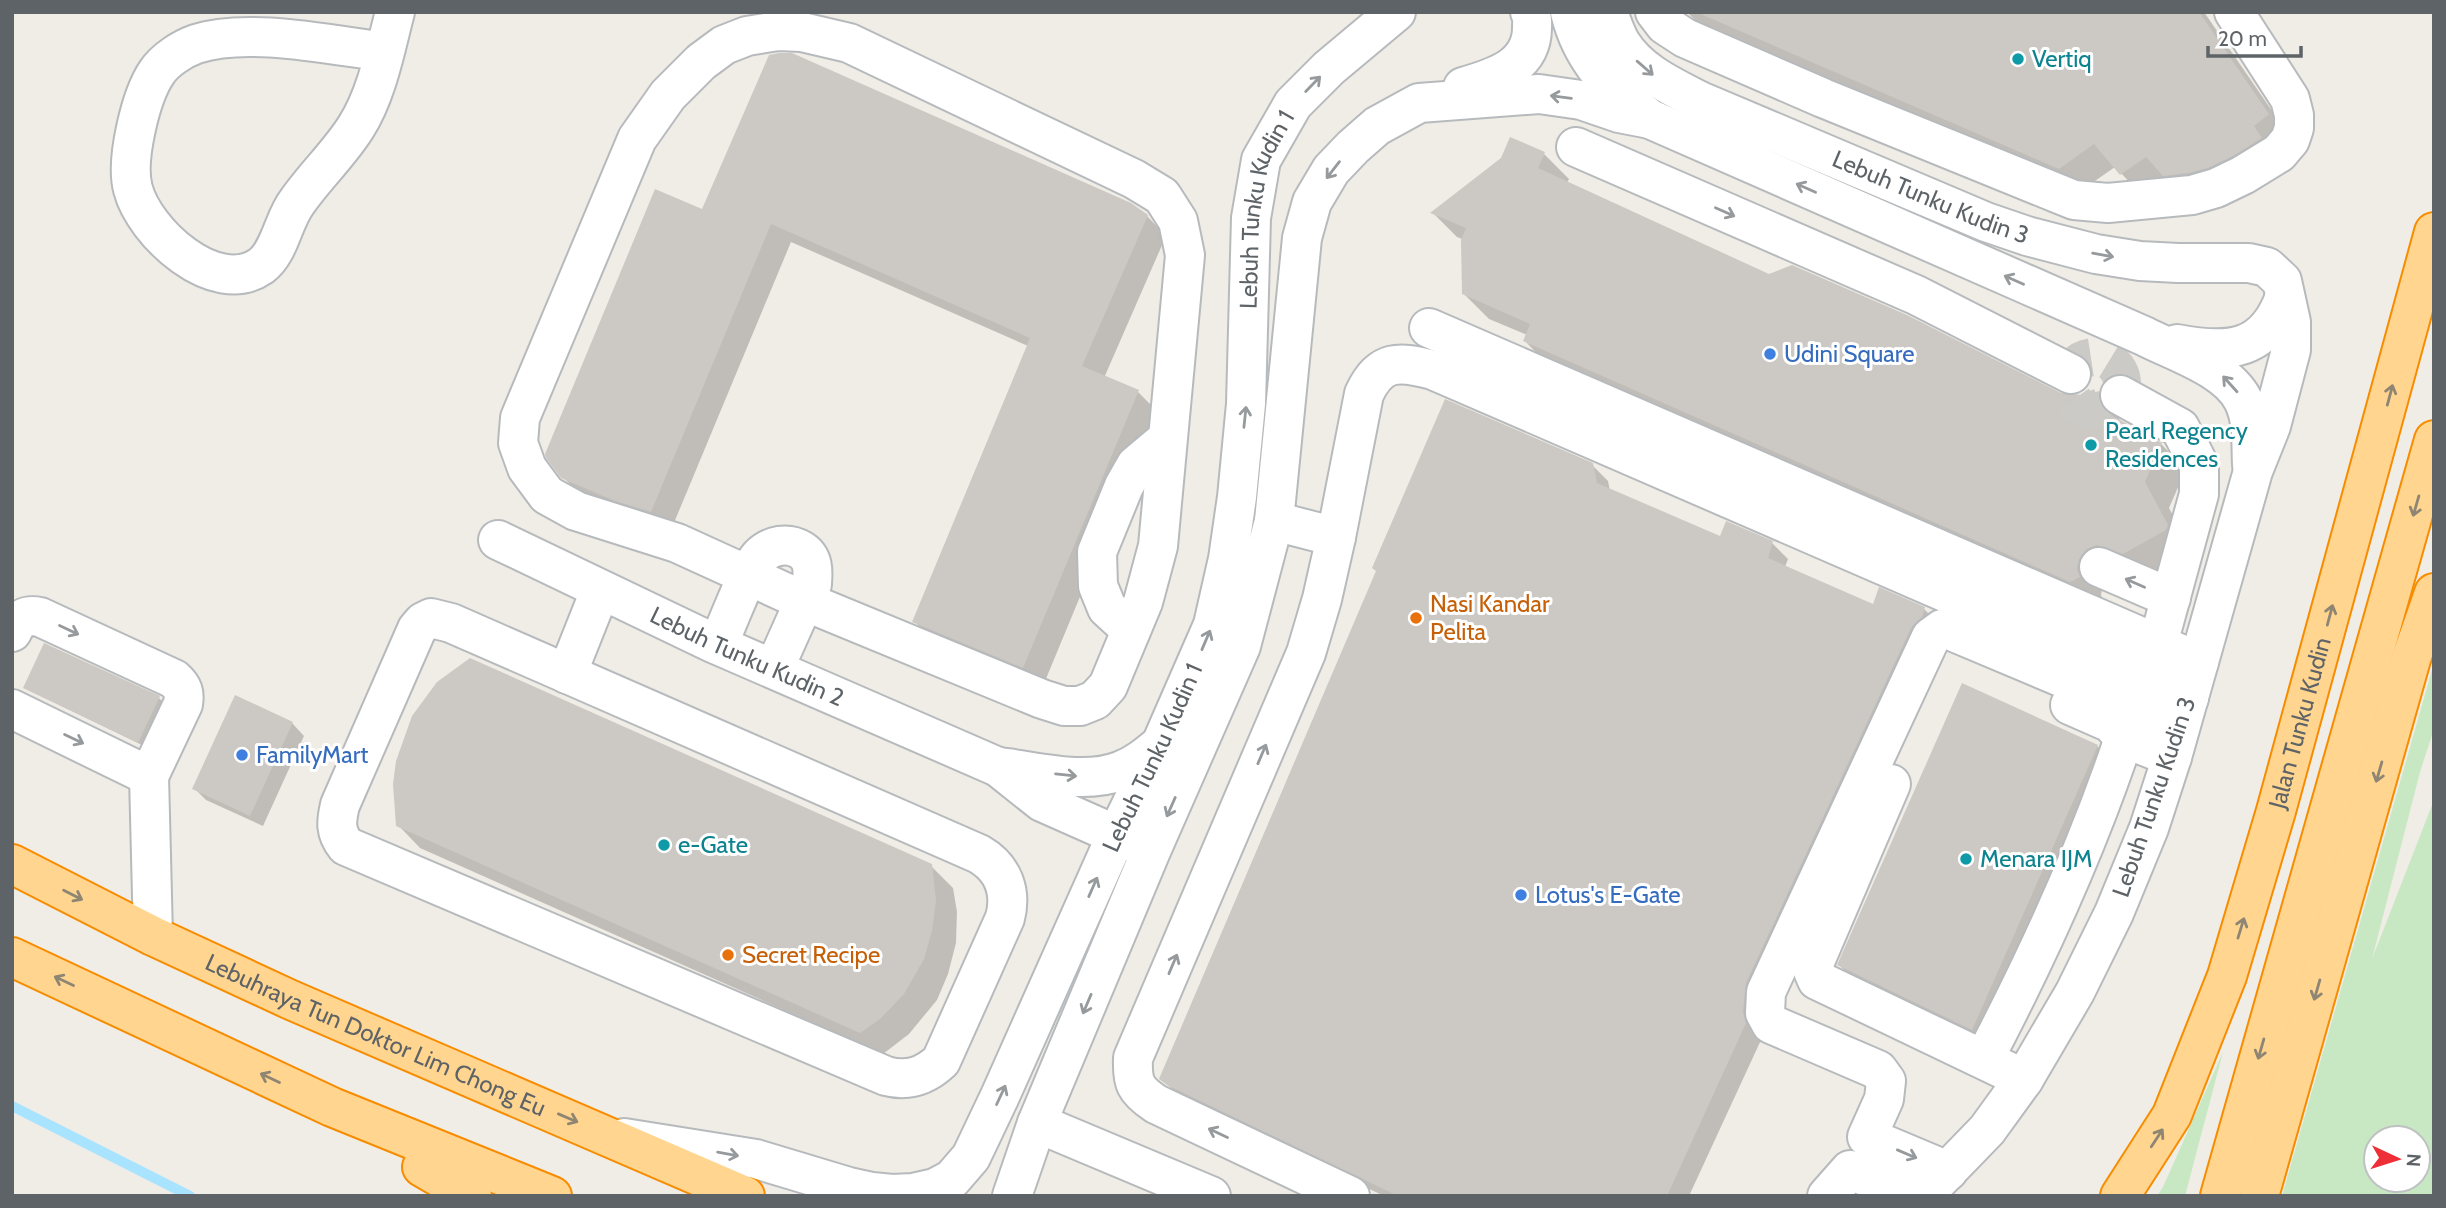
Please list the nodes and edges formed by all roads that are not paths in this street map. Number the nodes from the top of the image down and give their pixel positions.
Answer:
1 (395, 12) edge
2 (1396, 12) edge
3 (1530, 12) edge
4 (1570, 12) edge
5 (1608, 12) edge
6 (1655, 12) edge
7 (2234, 12) edge
8 (385, 52) junction
9 (1419, 103) junction
10 (1650, 119) junction
11 (1685, 135) junction
12 (1576, 148) dead end
13 (1662, 185) junction
14 (2059, 194) junction
15 (2434, 232) edge
16 (2041, 240) junction
17 (1939, 247) junction
18 (2285, 296) junction
19 (1914, 300) junction
20 (1429, 328) dead end
21 (2144, 337) junction
22 (2071, 374) dead end
23 (2120, 395) tunnel mouth
24 (1167, 439) junction
25 (2434, 440) edge
26 (2253, 471) junction
27 (1274, 521) junction
28 (1336, 537) junction
29 (498, 540) dead end
30 (2113, 560) dead end
31 (749, 576) junction
32 (2174, 586) junction
33 (600, 591) junction
34 (2434, 593) edge
35 (804, 601) junction
36 (1131, 630) junction
37 (12, 632) edge
38 (2158, 644) junction
39 (718, 645) junction
40 (2411, 659) junction
41 (775, 668) junction
42 (567, 674) junction
43 (12, 709) edge
44 (2185, 711) junction
45 (2124, 738) junction
46 (1161, 744) junction
47 (998, 767) junction
48 (149, 776) junction
49 (1116, 836) junction
50 (1151, 851) junction
51 (12, 864) edge
52 (2300, 913) junction
53 (153, 936) junction
54 (12, 957) edge
55 (1984, 1059) junction
56 (2024, 1079) junction
57 (332, 1107) junction
58 (1037, 1124) junction
59 (612, 1137) junction
60 (422, 1167) junction
61 (1838, 1183) edge
62 (1935, 1184) edge
63 (472, 1196) edge
64 (485, 1196) edge
65 (552, 1196) edge
66 (745, 1196) edge
67 (1012, 1196) edge
68 (1211, 1196) edge
69 (1350, 1196) edge
70 (1913, 1196) edge
71 (2120, 1196) edge
72 (2220, 1196) edge
73 (2259, 1196) edge

1 - 8 street
46 -> 2 street, Lebuh Tunku Kudin 1
3 - 9 street
4 - 10 street, Lebuh Tunku Kudin 3
5 -> 16 street, Lebuh Tunku Kudin 3
6 - 14 street
7 - 14 street
8 - 8 street
10 -> 9 street, Lebuh Tunku Kudin 1
9 -> 27 street, Lebuh Tunku Kudin 1
10 - 11 street, Lebuh Tunku Kudin 3
11 - 13 street
17 -> 11 street, Lebuh Tunku Kudin 3
12 - 13 street
13 -> 19 street
14 - 16 street
71 -> 15 highway, Jalan Tunku Kudin
16 -> 18 street, Lebuh Tunku Kudin 3
17 - 19 street
21 -> 17 street, Lebuh Tunku Kudin 3
18 - 21 street, Lebuh Tunku Kudin 3
18 - 26 street, Lebuh Tunku Kudin 3
19 - 22 street
20 - 38 street
26 -> 21 street, Lebuh Tunku Kudin 3
23 - 32 street
24 - 31 street
24 - 36 street
24 - 36 street
25 -> 52 highway, Jalan Tunku Kudin
26 - 44 street, Lebuh Tunku Kudin 3
27 - 28 street
27 -> 50 street, Lebuh Tunku Kudin 1
28 - 44 street
69 -> 28 street
29 - 33 street, Lebuh Tunku Kudin 2
30 - 32 street
31 - 35 street
31 - 39 street
32 - 38 street
33 - 39 street, Lebuh Tunku Kudin 2
33 - 42 street
34 - 40 highway
35 - 36 street
35 - 41 street
37 -> 48 street
38 - 44 street
39 - 41 street, Lebuh Tunku Kudin 2
40 - 52 highway
40 -> 73 highway
41 - 47 street, Lebuh Tunku Kudin 2
42 - 42 street
43 -> 48 street
44 - 45 street
44 - 56 street, Lebuh Tunku Kudin 3
44 -> 62 street
45 - 55 street
45 - 55 street
47 -> 46 street, Lebuh Tunku Kudin 2
46 - 49 street, Lebuh Tunku Kudin 1
47 - 49 street, Lebuh Tunku Kudin 2
48 - 53 street
49 - 50 street, Lebuh Tunku Kudin 2
59 -> 49 street, Lebuh Tunku Kudin 1
50 -> 58 street, Lebuh Tunku Kudin 1
51 -> 53 highway, Lebuhraya Tun Doktor Lim Chong Eu
52 -> 72 highway, Jalan Tunku Kudin
53 -> 59 highway, Lebuhraya Tun Doktor Lim Chong Eu
57 -> 54 highway
55 - 56 street
56 - 62 street, Lebuh Tunku Kudin 3
57 - 60 highway
57 - 65 highway
58 - 67 street, Lebuh Tunku Kudin 1
58 - 68 street
59 - 66 highway, Lebuhraya Tun Doktor Lim Chong Eu
60 - 63 highway
60 - 64 highway
61 - 70 street

